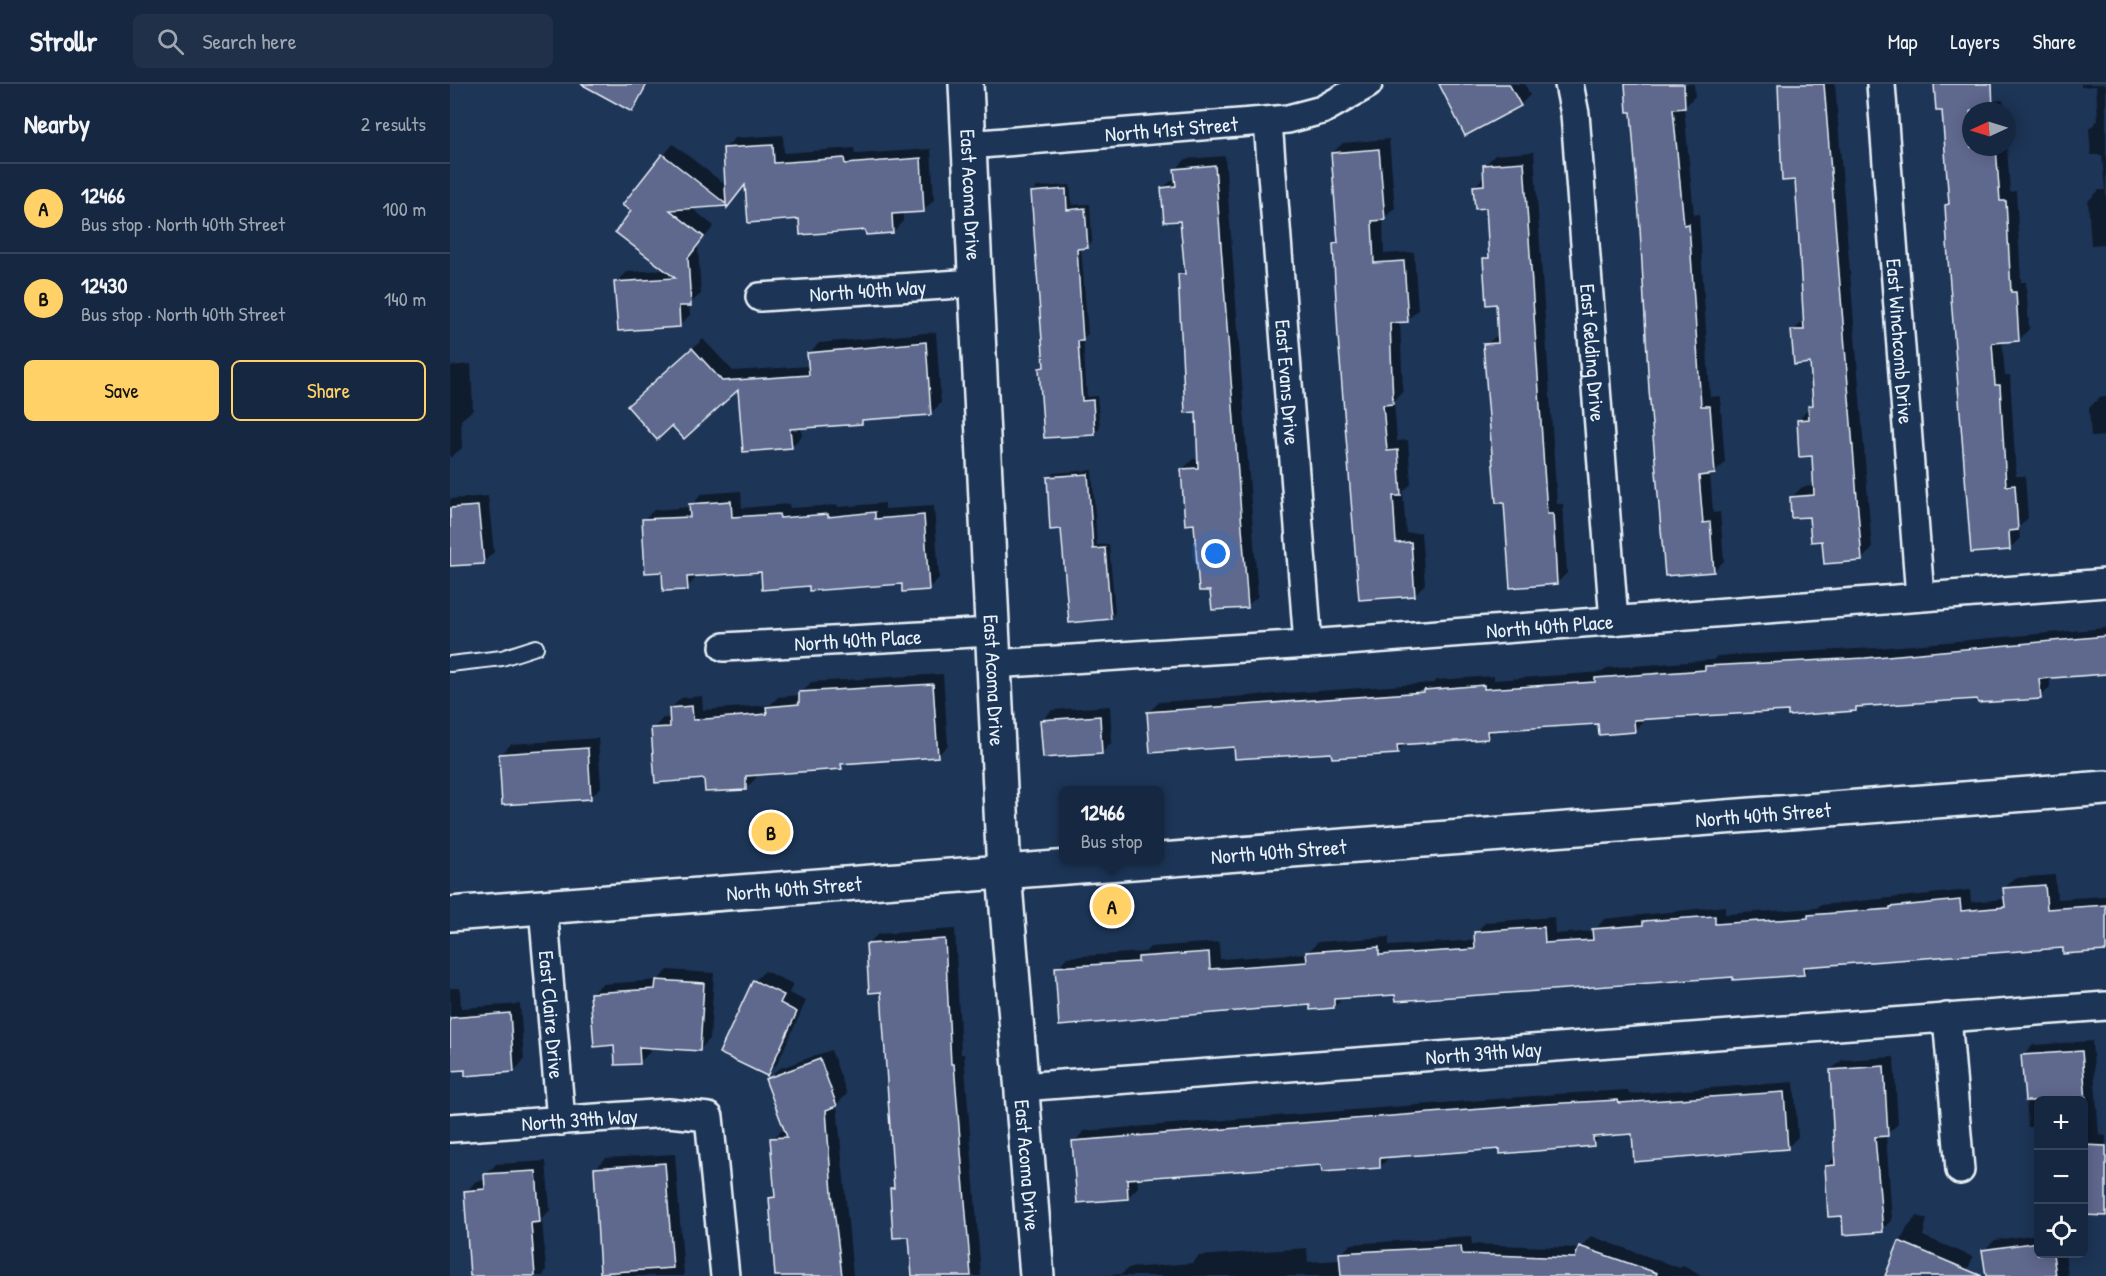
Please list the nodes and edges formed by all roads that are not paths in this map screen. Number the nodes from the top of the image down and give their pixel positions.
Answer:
1 (966, 84) edge
2 (1368, 84) edge
3 (1569, 84) edge
4 (1881, 84) edge
5 (1268, 122) junction
6 (968, 145) junction
7 (975, 283) junction
8 (760, 297) dead end
9 (2106, 583) edge
10 (1920, 597) junction
11 (1614, 621) junction
12 (991, 632) junction
13 (1308, 644) junction
14 (536, 647) dead end
15 (724, 647) dead end
16 (450, 664) edge
17 (993, 664) junction
18 (2106, 788) edge
19 (1164, 860) edge
20 (1109, 864) edge
21 (1004, 872) junction
22 (543, 907) junction
23 (450, 914) edge
24 (2106, 1006) edge
25 (1947, 1017) junction
26 (1021, 1087) junction
27 (561, 1121) junction
28 (450, 1128) edge
29 (1960, 1170) dead end
30 (725, 1276) edge
31 (1037, 1276) edge

1 - 6 main road, East Acoma Drive
2 - 5 street, North 41st Street
3 - 11 street, East Gelding Drive
4 - 10 street, East Winchcomb Drive
5 - 6 street, North 41st Street
5 - 13 street, East Evans Drive
6 - 7 main road, East Acoma Drive
7 - 8 street, North 40th Way
7 - 12 main road, East Acoma Drive
9 - 10 street, North 40th Place
10 - 11 street, North 40th Place
11 - 13 street, North 40th Place
12 - 15 street, North 40th Place
12 - 17 main road, East Acoma Drive
13 - 17 street, North 40th Place
14 - 16 lane
17 - 21 main road, East Acoma Drive
18 - 19 main road, North 40th Street
20 - 21 main road, North 40th Street
21 - 22 main road, North 40th Street
21 - 26 main road, East Acoma Drive
22 - 23 main road, North 40th Street
22 - 27 street, East Claire Drive
24 - 25 street, North 39th Way
25 - 26 street, North 39th Way
25 - 29 street
26 - 31 main road, East Acoma Drive
27 - 28 street, North 39th Way
27 - 30 street, North 39th Way

